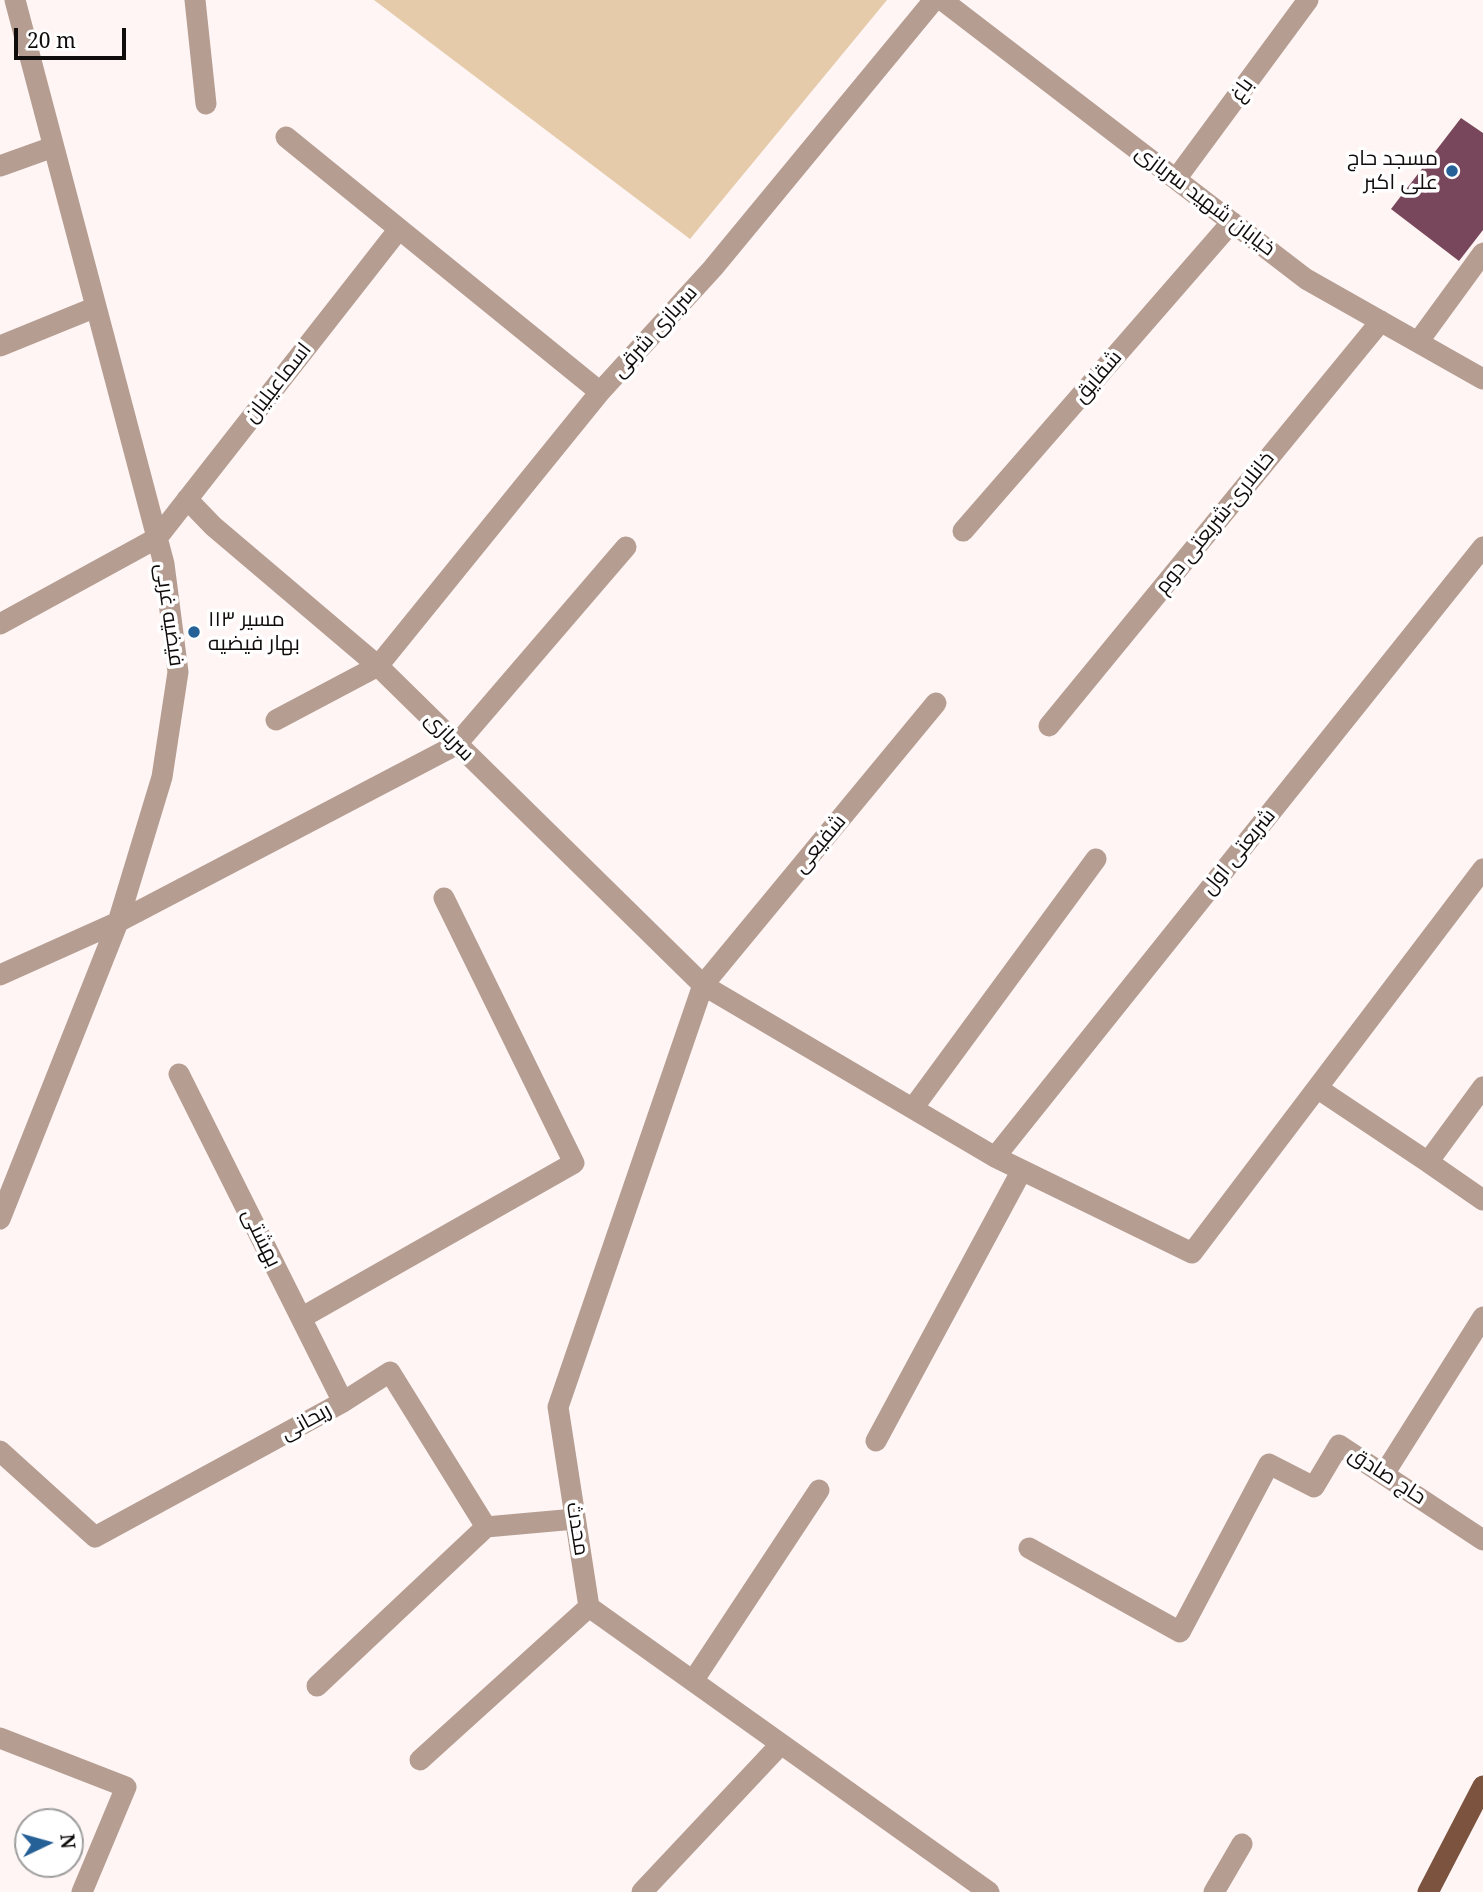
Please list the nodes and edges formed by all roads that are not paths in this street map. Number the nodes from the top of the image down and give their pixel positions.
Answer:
1 (195, 0) edge
2 (934, 0) edge
3 (942, 0) edge
4 (1308, 0) edge
5 (17, 2) edge
6 (206, 104) dead end
7 (286, 137) dead end
8 (53, 147) junction
9 (0, 166) edge
10 (1176, 179) junction
11 (1232, 222) junction
12 (399, 229) junction
13 (1483, 253) edge
14 (96, 307) junction
15 (1381, 321) junction
16 (1418, 342) junction
17 (0, 346) edge
18 (1483, 379) edge
19 (600, 392) junction
20 (187, 499) junction
21 (963, 531) dead end
22 (157, 538) junction
23 (626, 547) dead end
24 (1483, 547) edge
25 (0, 624) edge
26 (378, 666) junction
27 (936, 702) dead end
28 (276, 720) dead end
29 (1049, 726) dead end
30 (456, 744) junction
31 (1096, 859) dead end
32 (1483, 869) edge
33 (444, 898) dead end
34 (118, 922) junction
35 (0, 975) edge
36 (703, 985) junction
37 (179, 1074) dead end
38 (1483, 1087) edge
39 (1317, 1088) junction
40 (913, 1108) junction
41 (995, 1157) junction
42 (1428, 1162) junction
43 (1022, 1170) junction
44 (1483, 1200) edge
45 (0, 1219) edge
46 (1483, 1317) edge
47 (301, 1318) junction
48 (343, 1402) junction
49 (876, 1441) dead end
50 (0, 1451) edge
51 (1384, 1474) junction
52 (819, 1490) dead end
53 (575, 1519) junction
54 (486, 1527) junction
55 (1483, 1540) edge
56 (1028, 1548) dead end
57 (589, 1607) junction
58 (693, 1681) junction
59 (317, 1686) dead end
60 (0, 1738) edge
61 (781, 1744) junction
62 (420, 1760) dead end
63 (1483, 1786) edge
64 (1242, 1844) dead end
65 (82, 1892) edge
66 (642, 1892) edge
67 (989, 1892) edge
68 (1214, 1892) edge
69 (1428, 1892) edge

1 - 6 street
2 - 19 street, سربازی شرقی
3 - 10 street, خیابان شهید سربازی
4 - 10 street, باغ
5 - 8 street, فیضیه غربی
7 - 12 street
8 - 9 street
8 - 14 street, فیضیه غربی
10 - 11 street, خیابان شهید سربازی
11 - 15 street, خیابان شهید سربازی
11 - 21 street, شقایق
12 - 19 street
12 - 20 street, اسماعیلیان
13 - 16 street
14 - 17 street
14 - 22 street, فیضیه غربی
15 - 16 street, خیابان شهید سربازی
15 - 29 street, خانلاری-شریعتی دوم
16 - 18 street, خیابان شهید سربازی
19 - 26 street, سربازی شرقی
20 - 22 street, اسماعیلیان
20 - 26 street, سربازی
22 - 25 street
22 - 34 street, فیضیه غربی
23 - 30 street
24 - 41 street, شریعتی اول
26 - 28 street
26 - 30 street, سربازی
27 - 36 street, شفیعی
30 - 34 street
30 - 36 street, سربازی
31 - 40 street
32 - 39 street
33 - 47 street
34 - 35 street
34 - 45 street, فیضیه غربی
36 - 40 street, سربازی
36 - 53 street, محدث
37 - 47 street, بهشتی
38 - 42 street
39 - 42 street
39 - 43 street, سربازی
40 - 41 street, سربازی
41 - 43 street, سربازی
42 - 44 street
43 - 49 street
46 - 51 street
47 - 48 street, بهشتی
48 - 50 street, ریحانی
48 - 54 street, ریحانی
51 - 55 street, حاج صادق
51 - 56 street, حاج صادق
52 - 58 street
53 - 54 street
53 - 57 street, محدث
54 - 59 street
57 - 58 street
57 - 62 street
58 - 61 street
60 - 65 street
61 - 66 street
61 - 67 street
63 - 69 main road
64 - 68 street

